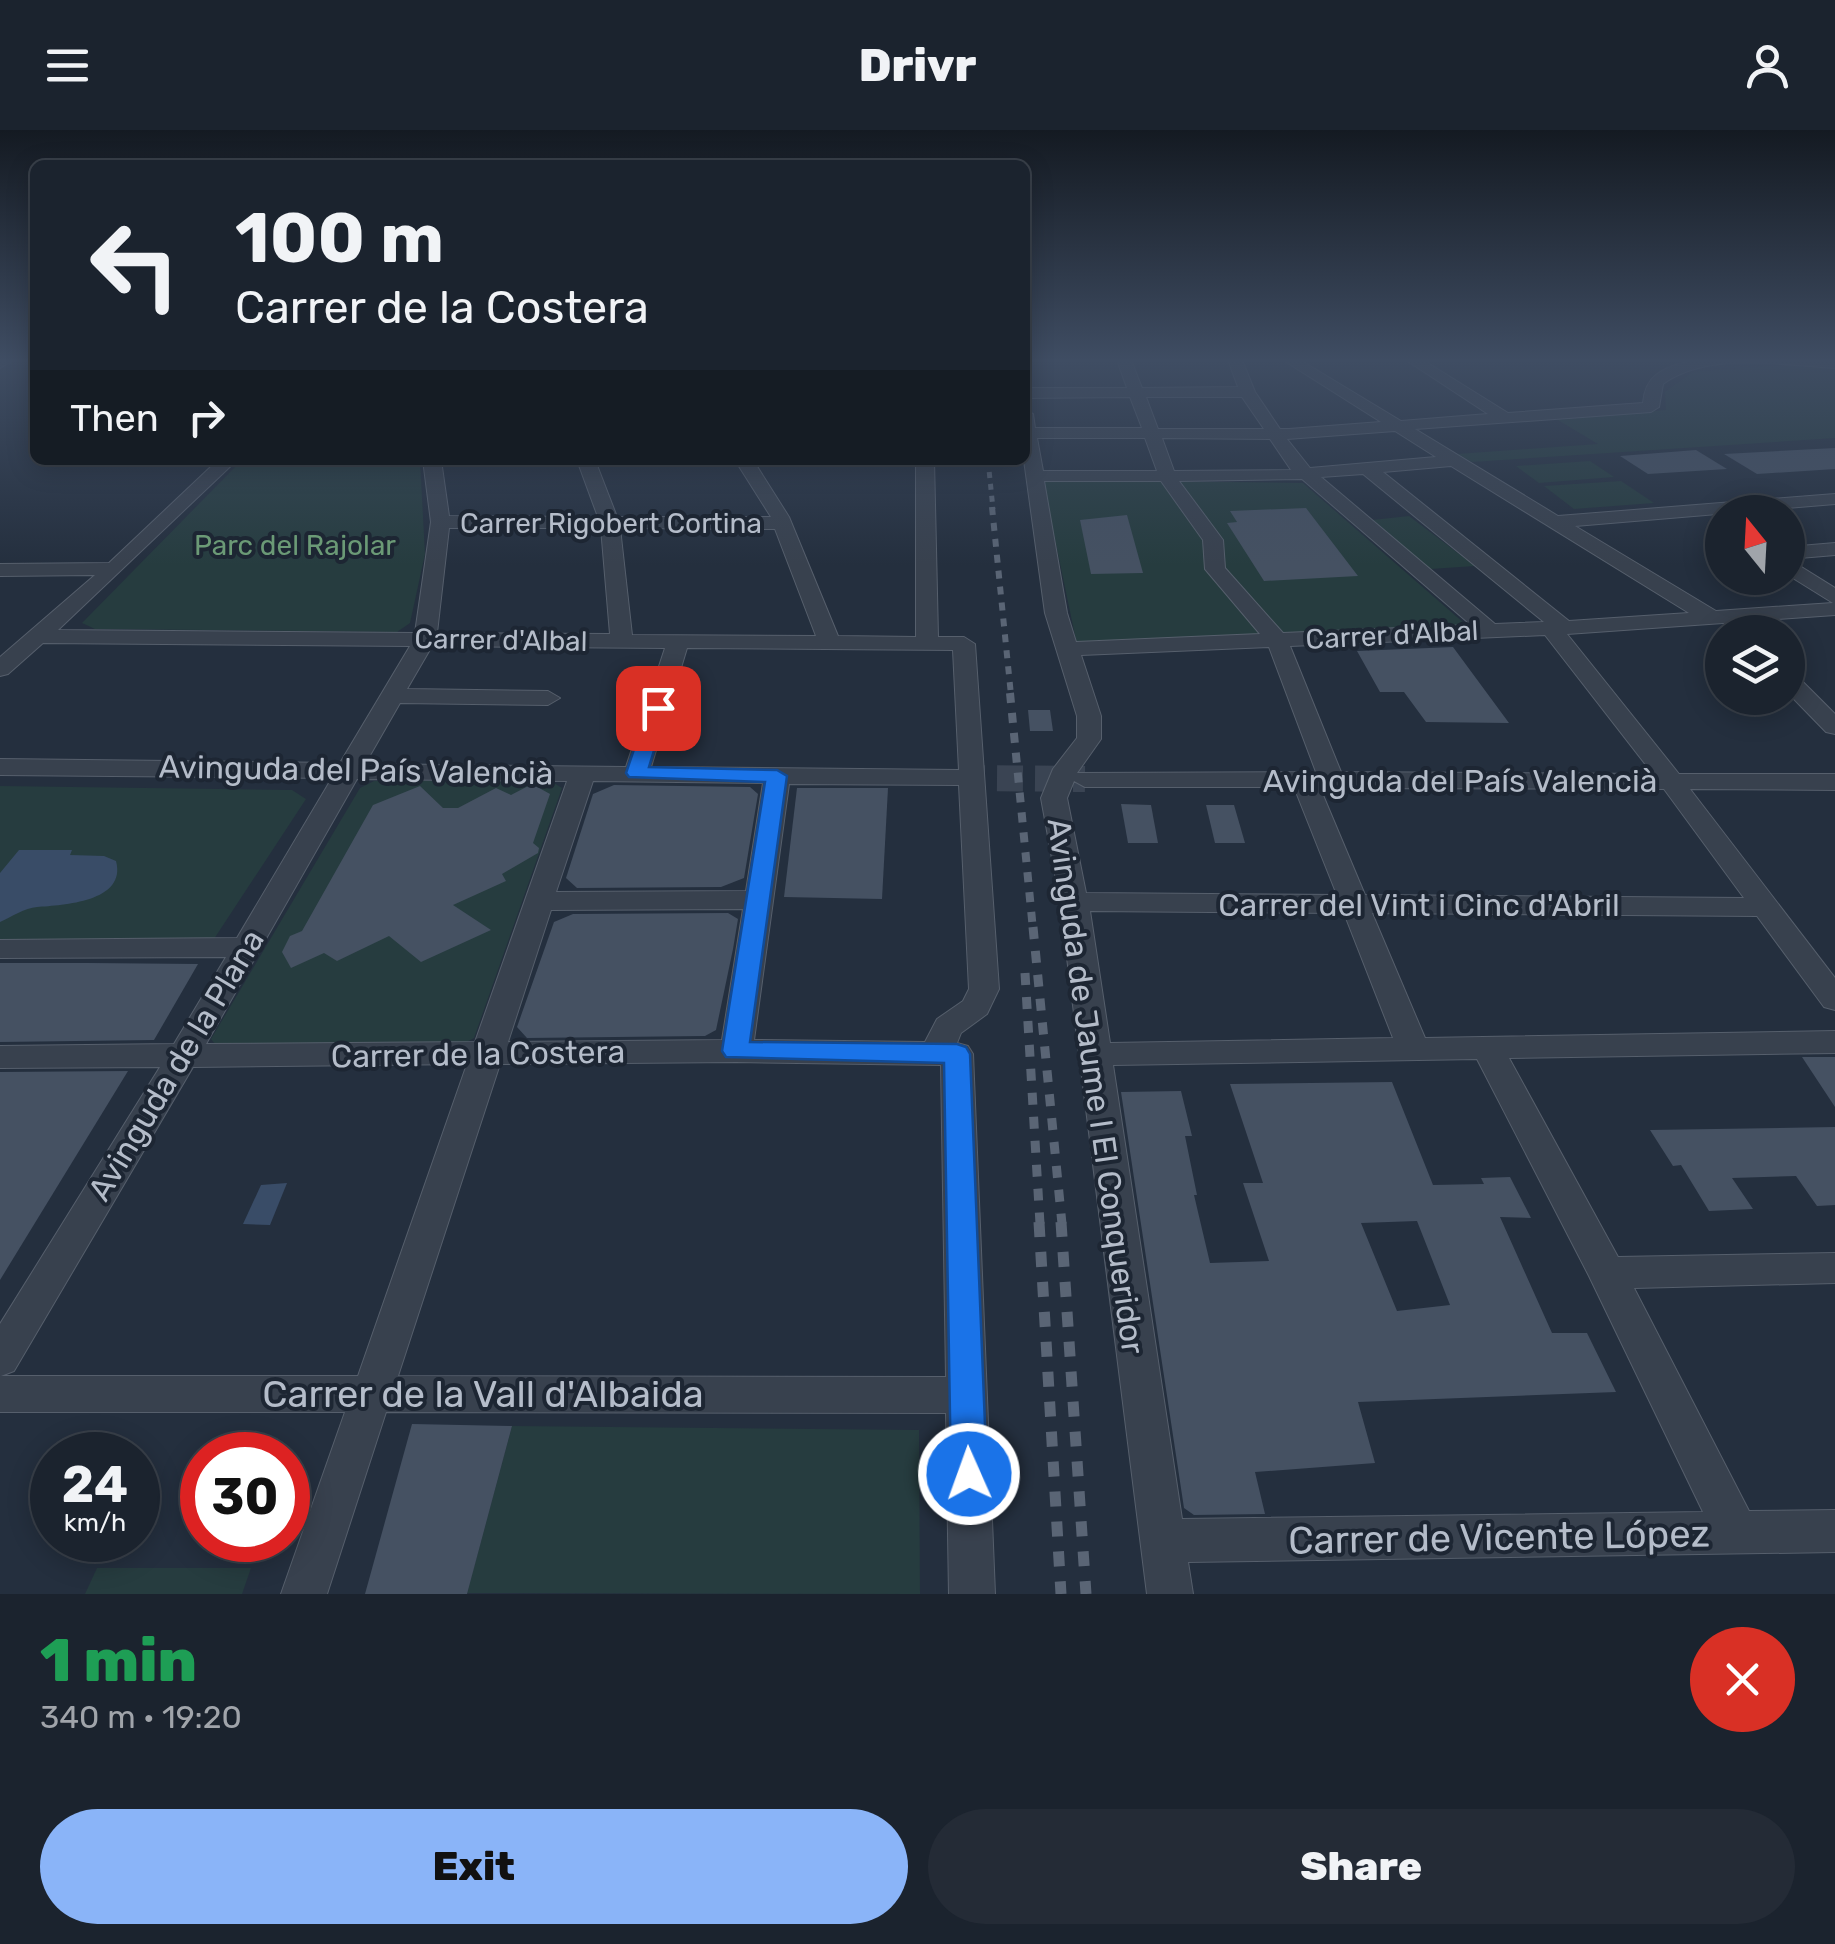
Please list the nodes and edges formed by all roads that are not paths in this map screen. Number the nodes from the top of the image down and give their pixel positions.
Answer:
1 (1081, 428) edge
2 (1151, 428) edge
3 (1270, 428) edge
4 (1362, 428) edge
5 (1402, 428) edge
6 (1153, 434) junction
7 (1274, 434) junction
8 (1030, 446) edge
9 (1455, 460) junction
10 (223, 465) edge
11 (433, 465) edge
12 (588, 465) edge
13 (747, 465) edge
14 (924, 465) edge
15 (1367, 468) junction
16 (1306, 473) junction
17 (1034, 476) junction
18 (1169, 479) junction
19 (1835, 499) edge
20 (1696, 510) junction
21 (1705, 516) edge
22 (440, 522) junction
23 (1553, 522) junction
24 (610, 523) junction
25 (782, 523) junction
26 (1835, 549) edge
27 (1805, 552) edge
28 (114, 569) junction
29 (0, 570) edge
30 (1805, 577) edge
31 (1835, 596) edge
32 (1835, 609) edge
33 (1705, 615) edge
34 (1795, 615) edge
35 (1705, 626) edge
36 (1558, 628) junction
37 (1488, 630) junction
38 (39, 636) junction
39 (424, 639) junction
40 (1276, 640) junction
41 (622, 641) junction
42 (678, 642) junction
43 (830, 643) junction
44 (927, 644) junction
45 (1069, 649) junction
46 (0, 669) edge
47 (390, 696) junction
48 (1805, 697) edge
49 (548, 698) dead end
50 (1835, 727) edge
51 (0, 766) edge
52 (351, 770) junction
53 (583, 772) junction
54 (637, 773) junction
55 (965, 773) junction
56 (712, 774) junction
57 (777, 776) junction
58 (1086, 780) tunnel mouth
59 (1318, 781) junction
60 (1671, 781) junction
61 (1835, 782) edge
62 (540, 900) junction
63 (758, 900) junction
64 (1074, 902) junction
65 (1354, 904) junction
66 (1764, 908) junction
67 (0, 948) edge
68 (247, 948) junction
69 (1835, 1000) edge
70 (1835, 1042) edge
71 (1412, 1048) junction
72 (1487, 1048) junction
73 (736, 1051) junction
74 (488, 1053) junction
75 (946, 1054) junction
76 (1093, 1054) junction
77 (0, 1057) edge
78 (182, 1058) junction
79 (1835, 1268) edge
80 (1607, 1273) junction
81 (0, 1359) edge
82 (0, 1394) edge
83 (372, 1394) junction
84 (967, 1395) junction
85 (1835, 1531) edge
86 (1738, 1534) junction
87 (1162, 1541) junction
88 (304, 1594) edge
89 (972, 1594) edge
90 (1170, 1594) edge

1 - 6 street
2 - 6 street
3 - 7 street
4 - 7 street
5 - 9 street
6 - 7 street
6 - 18 street
7 - 16 street
8 - 17 street, Avinguda de Jaume I El Conqueridor
9 - 15 street
9 - 23 street
10 - 28 street
11 - 22 street
12 - 24 street
13 - 25 street
14 - 44 street
15 - 16 street
15 - 36 street
16 - 18 street
16 - 37 street
17 - 18 street
17 - 45 street, Avinguda de Jaume I El Conqueridor
18 - 40 street
19 - 20 street
20 - 21 street
20 - 23 street
22 - 24 street, Carrer Rigobert Cortina
22 - 39 street
23 - 33 street
24 - 25 street, Carrer Rigobert Cortina
24 - 41 street
25 - 43 street
26 - 27 street
28 - 29 street
28 - 38 street
30 - 31 street
32 - 34 street, Carrer d'Albal
35 - 36 street, Carrer d'Albal
36 - 37 street, Carrer d'Albal
36 - 60 street
37 - 40 street, Carrer d'Albal
38 - 39 street, Carrer d'Albal
38 - 46 street
39 - 41 street, Carrer d'Albal
39 - 47 street, Avinguda de la Plana
40 - 45 street, Carrer d'Albal
40 - 59 street
41 - 42 street, Carrer d'Albal
42 - 43 street, Carrer d'Albal
42 - 54 street
43 - 44 street, Carrer d'Albal
44 - 55 street, Carrer d'Albal
45 - 64 street, Avinguda de Jaume I El Conqueridor
47 - 49 street
47 - 52 street, Avinguda de la Plana
48 - 50 street
51 - 52 street, Avinguda del País Valencià
52 - 53 street, Avinguda del País Valencià
52 - 68 street, Avinguda de la Plana
53 - 54 street, Avinguda del País Valencià
53 - 62 street
54 - 56 street, Avinguda del País Valencià
55 - 56 street, Avinguda del País Valencià
55 - 57 street, Avinguda del País Valencià
55 - 75 street
56 - 57 street, Avinguda del País Valencià
57 - 63 street
58 - 59 street, Avinguda del País Valencià
59 - 60 street, Avinguda del País Valencià
59 - 65 street
60 - 61 street, Avinguda del País Valencià
60 - 66 street
62 - 63 street
62 - 74 street
63 - 73 street
64 - 65 street, Carrer del Vint i Cinc d'Abril
64 - 76 street, Avinguda de Jaume I El Conqueridor
65 - 66 street, Carrer del Vint i Cinc d'Abril
65 - 71 street
66 - 69 street
67 - 68 street
68 - 78 street, Avinguda de la Plana
70 - 72 street
71 - 72 street
71 - 76 street
72 - 80 street
73 - 74 street, Carrer de la Costera
73 - 75 street, Carrer de la Costera
74 - 78 street, Carrer de la Costera
74 - 83 street
75 - 84 street
76 - 87 street, Avinguda de Jaume I El Conqueridor
77 - 78 street, Carrer de la Costera
78 - 81 street, Avinguda de la Plana
79 - 80 street
80 - 86 street
82 - 83 street, Carrer de la Vall d'Albaida
83 - 84 street, Carrer de la Vall d'Albaida
83 - 88 street
84 - 89 street
85 - 86 street, Carrer de Vicente López
86 - 87 street, Carrer de Vicente López
87 - 90 street, Avinguda de Jaume I El Conqueridor

